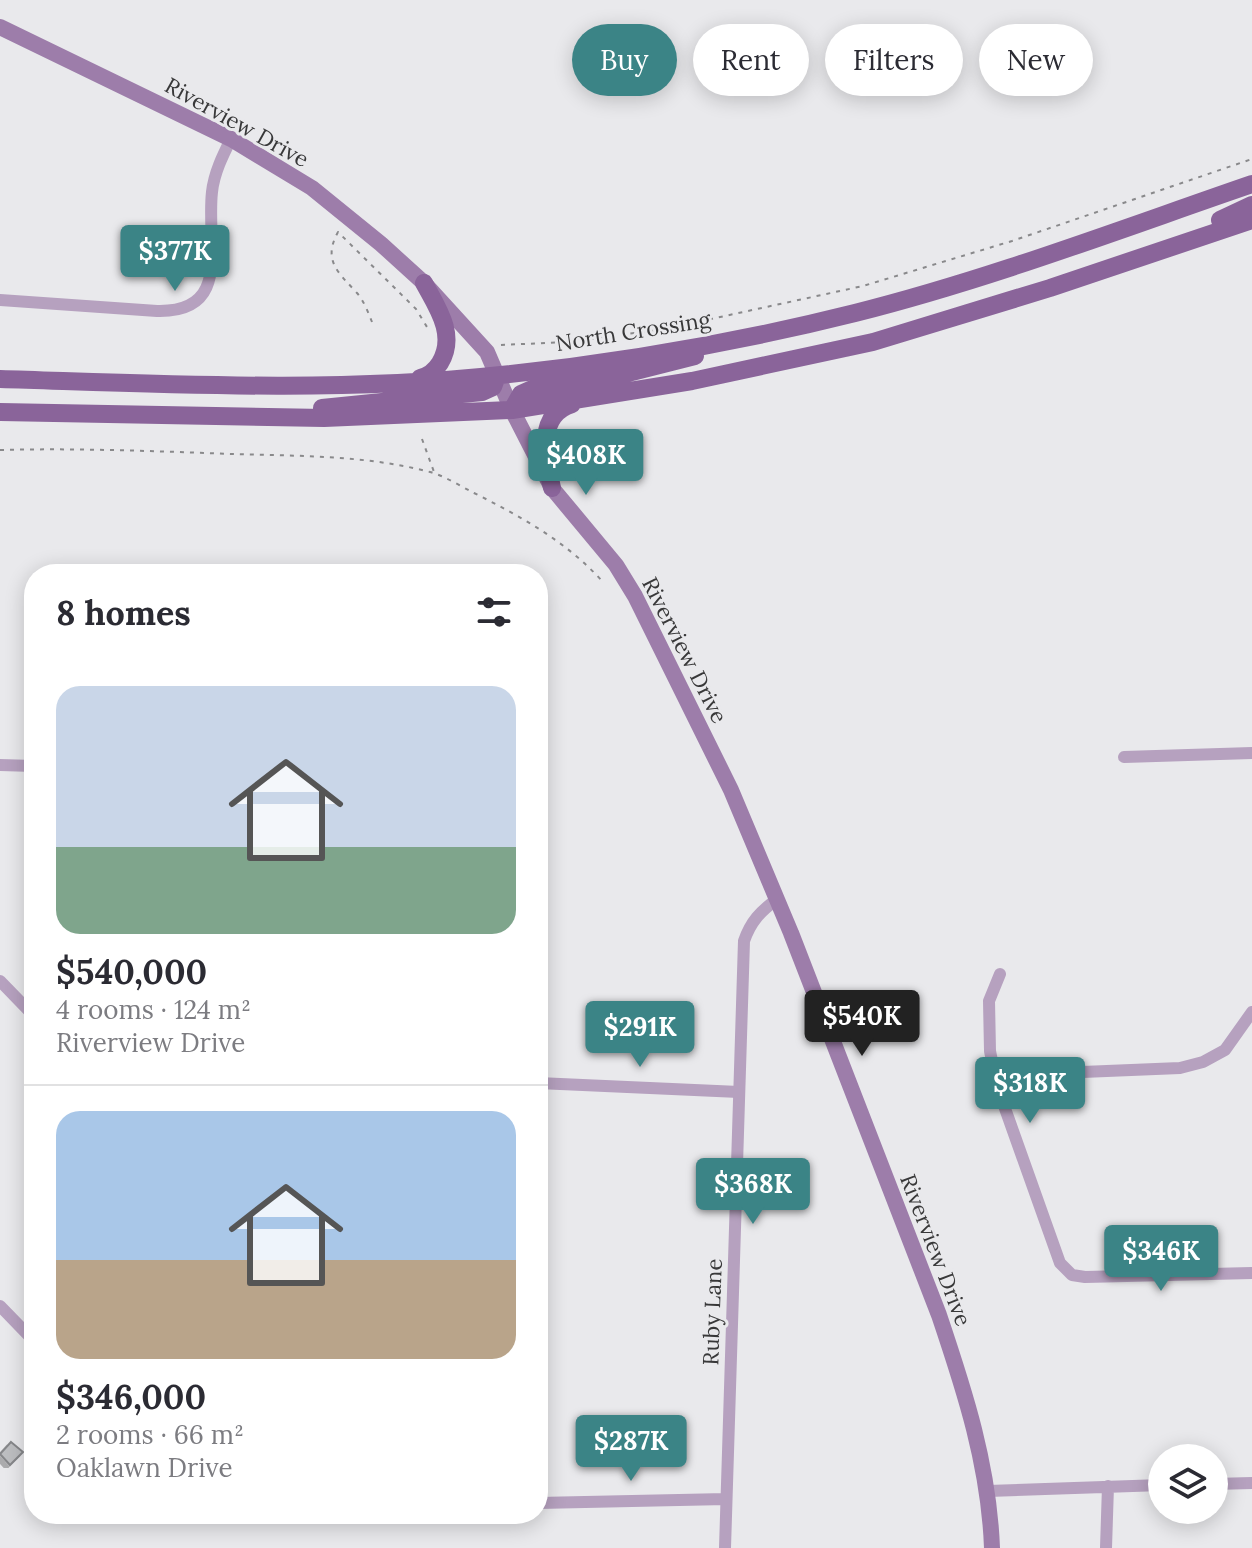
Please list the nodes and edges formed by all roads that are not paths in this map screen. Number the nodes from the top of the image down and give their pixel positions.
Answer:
1 (0, 27) edge
2 (231, 139) junction
3 (1252, 184) edge
4 (1252, 205) edge
5 (1252, 220) edge
6 (1137, 258) junction
7 (424, 283) junction
8 (0, 300) edge
9 (765, 333) junction
10 (497, 376) junction
11 (0, 379) edge
12 (408, 381) junction
13 (595, 397) junction
14 (512, 410) junction
15 (0, 412) edge
16 (231, 418) junction
17 (552, 488) junction
18 (1252, 753) edge
19 (1124, 757) dead end
20 (0, 765) edge
21 (24, 766) edge
22 (777, 899) junction
23 (1000, 974) dead end
24 (0, 981) edge
25 (24, 1006) edge
26 (1252, 1012) edge
27 (548, 1083) edge
28 (997, 1086) junction
29 (739, 1092) junction
30 (1252, 1273) edge
31 (0, 1306) edge
32 (24, 1331) edge
33 (1252, 1483) edge
34 (1228, 1484) edge
35 (1148, 1485) edge
36 (1108, 1486) junction
37 (988, 1491) junction
38 (726, 1499) junction
39 (548, 1503) edge
40 (725, 1548) edge
41 (992, 1548) edge
42 (1106, 1548) edge

1 - 2 street, Riverview Drive
2 - 7 street, Riverview Drive
2 - 8 street
3 - 9 main road, North Crossing
4 - 6 main road
5 - 6 main road
6 - 13 main road
7 - 10 street, Riverview Drive
7 - 12 main road
9 - 10 main road, North Crossing
9 - 14 main road
10 - 12 main road, North Crossing
10 - 14 street, Riverview Drive
10 - 16 main road
11 - 12 main road, North Crossing
13 - 14 main road
13 - 17 main road
14 - 16 main road
14 - 17 street, Riverview Drive
15 - 16 main road
17 - 22 street, Riverview Drive
18 - 19 street
20 - 21 street
22 - 29 street, Ruby Lane
22 - 37 street, Riverview Drive
23 - 28 street
24 - 25 street
26 - 28 street
27 - 29 street
28 - 30 street
29 - 38 street, Ruby Lane
31 - 32 street
33 - 34 street
35 - 36 street
36 - 37 street
36 - 42 street
37 - 41 street, Riverview Drive
38 - 39 street
38 - 40 street, Ruby Lane

